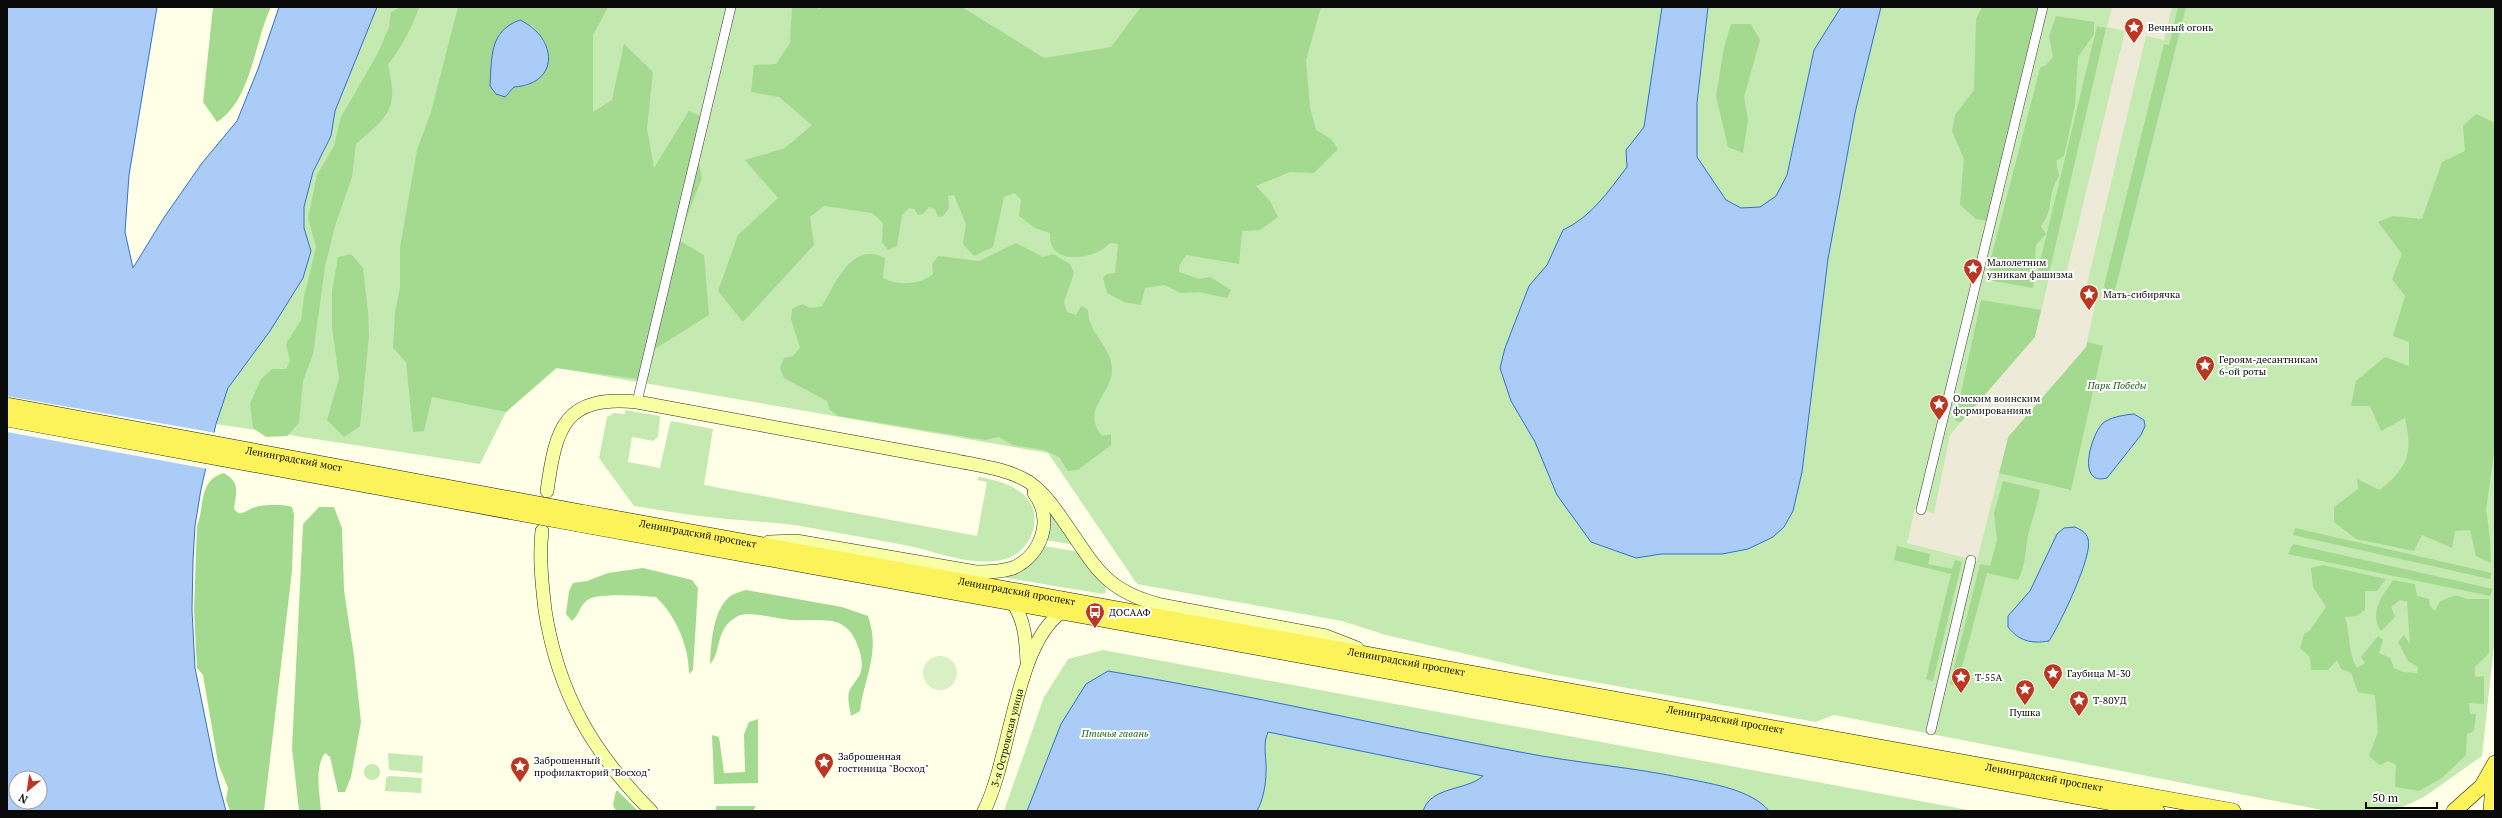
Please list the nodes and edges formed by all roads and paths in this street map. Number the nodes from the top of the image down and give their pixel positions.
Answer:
1 (731, 7) edge
2 (2043, 7) edge
3 (637, 402) junction
4 (7, 405) edge
5 (7, 419) edge
6 (1014, 475) junction
7 (548, 491) dead end
8 (1921, 510) dead end
9 (579, 518) junction
10 (542, 531) dead end
11 (746, 542) junction
12 (1971, 560) dead end
13 (1013, 603) junction
14 (1062, 612) junction
15 (1380, 657) junction
16 (1027, 664) junction
17 (1931, 730) dead end
18 (2495, 762) edge
19 (651, 811) edge
20 (984, 811) edge
21 (2157, 811) edge
22 (2233, 811) edge
23 (2454, 811) edge
24 (2490, 811) edge

1 - 3 street
2 - 8 street
3 - 6 street
3 - 7 street
4 - 9 main road, Ленинградский мост, bridge
5 - 9 main road, Ленинградский мост, bridge
6 - 11 street
6 - 15 street
9 - 11 main road, Ленинградский проспект
9 - 13 main road, Ленинградский проспект
10 - 19 street
11 - 15 main road, Ленинградский проспект
12 - 17 street
13 - 14 main road, Ленинградский проспект
13 - 16 street
14 - 16 street
14 - 21 main road, Ленинградский проспект
15 - 22 main road, Ленинградский проспект
16 - 20 street, 3-я Островская улица
18 - 23 main road
18 - 24 main road

